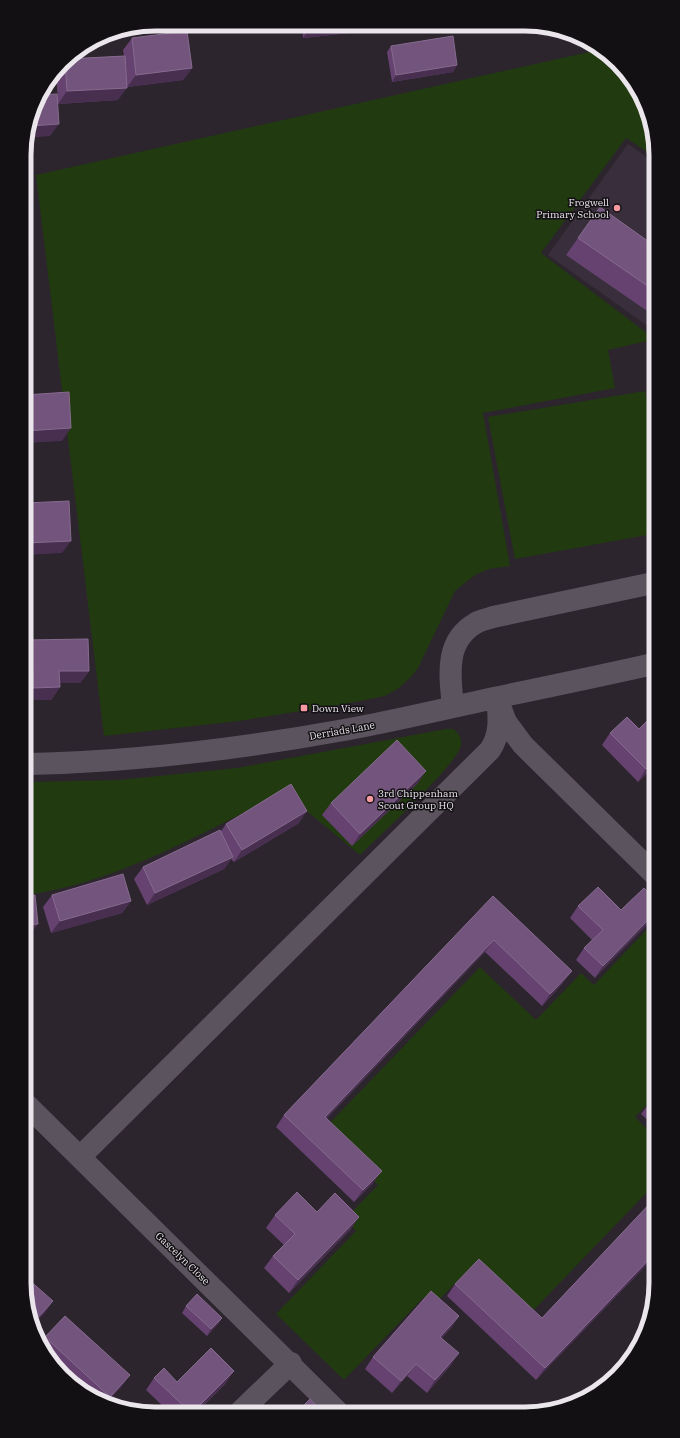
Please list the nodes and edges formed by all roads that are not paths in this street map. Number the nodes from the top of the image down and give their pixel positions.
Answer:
1 (649, 584) edge
2 (649, 665) edge
3 (497, 698) junction
4 (453, 707) junction
5 (534, 757) junction
6 (480, 760) junction
7 (31, 764) edge
8 (649, 869) edge
9 (31, 1109) edge
10 (80, 1157) junction
11 (291, 1364) junction
12 (245, 1407) edge
13 (334, 1407) edge

1 - 4 street
2 - 3 street, Derriads Lane
3 - 4 street, Derriads Lane
3 - 5 street
3 - 6 street
4 - 7 street, Derriads Lane
5 - 6 street
5 - 8 street
6 - 10 street
9 - 10 street, Gascelyn Close
10 - 11 street, Gascelyn Close
11 - 12 street
11 - 13 street, Gascelyn Close

